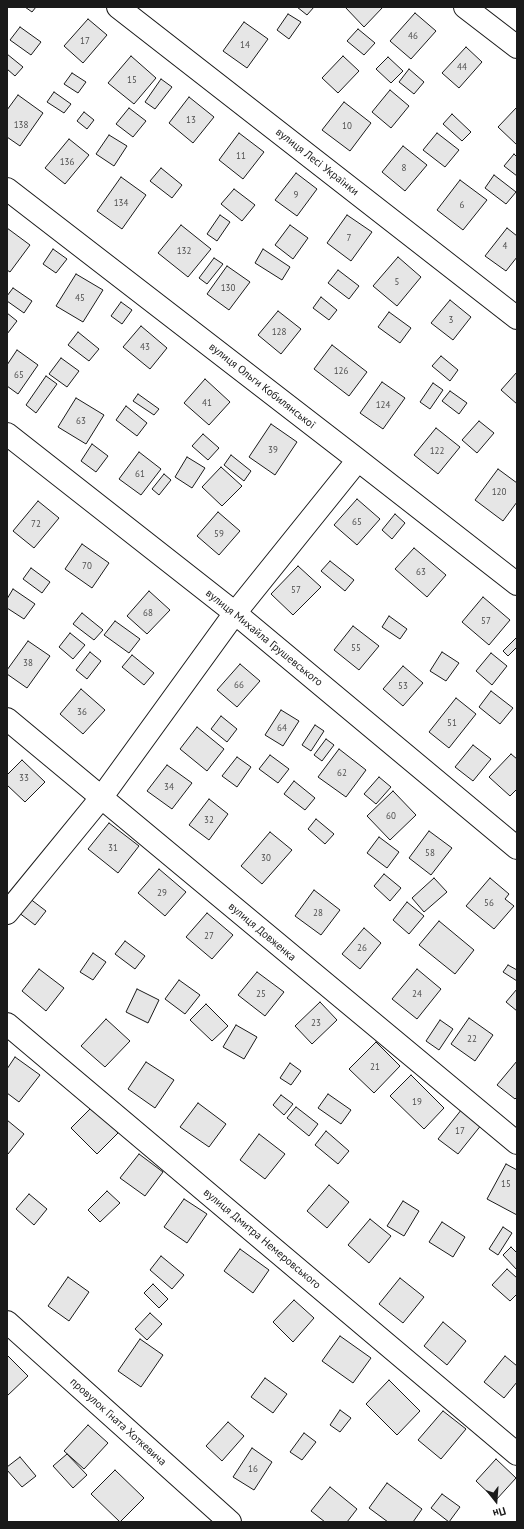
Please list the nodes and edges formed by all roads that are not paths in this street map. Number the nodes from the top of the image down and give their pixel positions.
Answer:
1 (118, 7) edge
2 (465, 7) edge
3 (517, 47) edge
4 (7, 189) edge
5 (517, 318) edge
6 (7, 434) edge
7 (358, 460) junction
8 (517, 584) edge
9 (235, 613) junction
10 (7, 720) edge
11 (101, 798) junction
12 (517, 848) edge
13 (7, 913) edge
14 (7, 1024) edge
15 (517, 1143) edge
16 (7, 1322) edge
17 (517, 1454) edge
18 (230, 1522) edge

1 - 5 street, вулиця Лесі Українки
2 - 3 street
4 - 7 street, вулиця Ольги Кобилянської
6 - 9 street, вулиця Михайла Грушевського
7 - 8 street, вулиця Ольги Кобилянської
7 - 9 street
9 - 11 street
9 - 12 street, вулиця Михайла Грушевського
10 - 11 street, вулиця Довженка
11 - 13 street
11 - 15 street, вулиця Довженка
14 - 17 street, вулиця Дмитра Немеровського
16 - 18 street, провулок Гната Хоткевича

